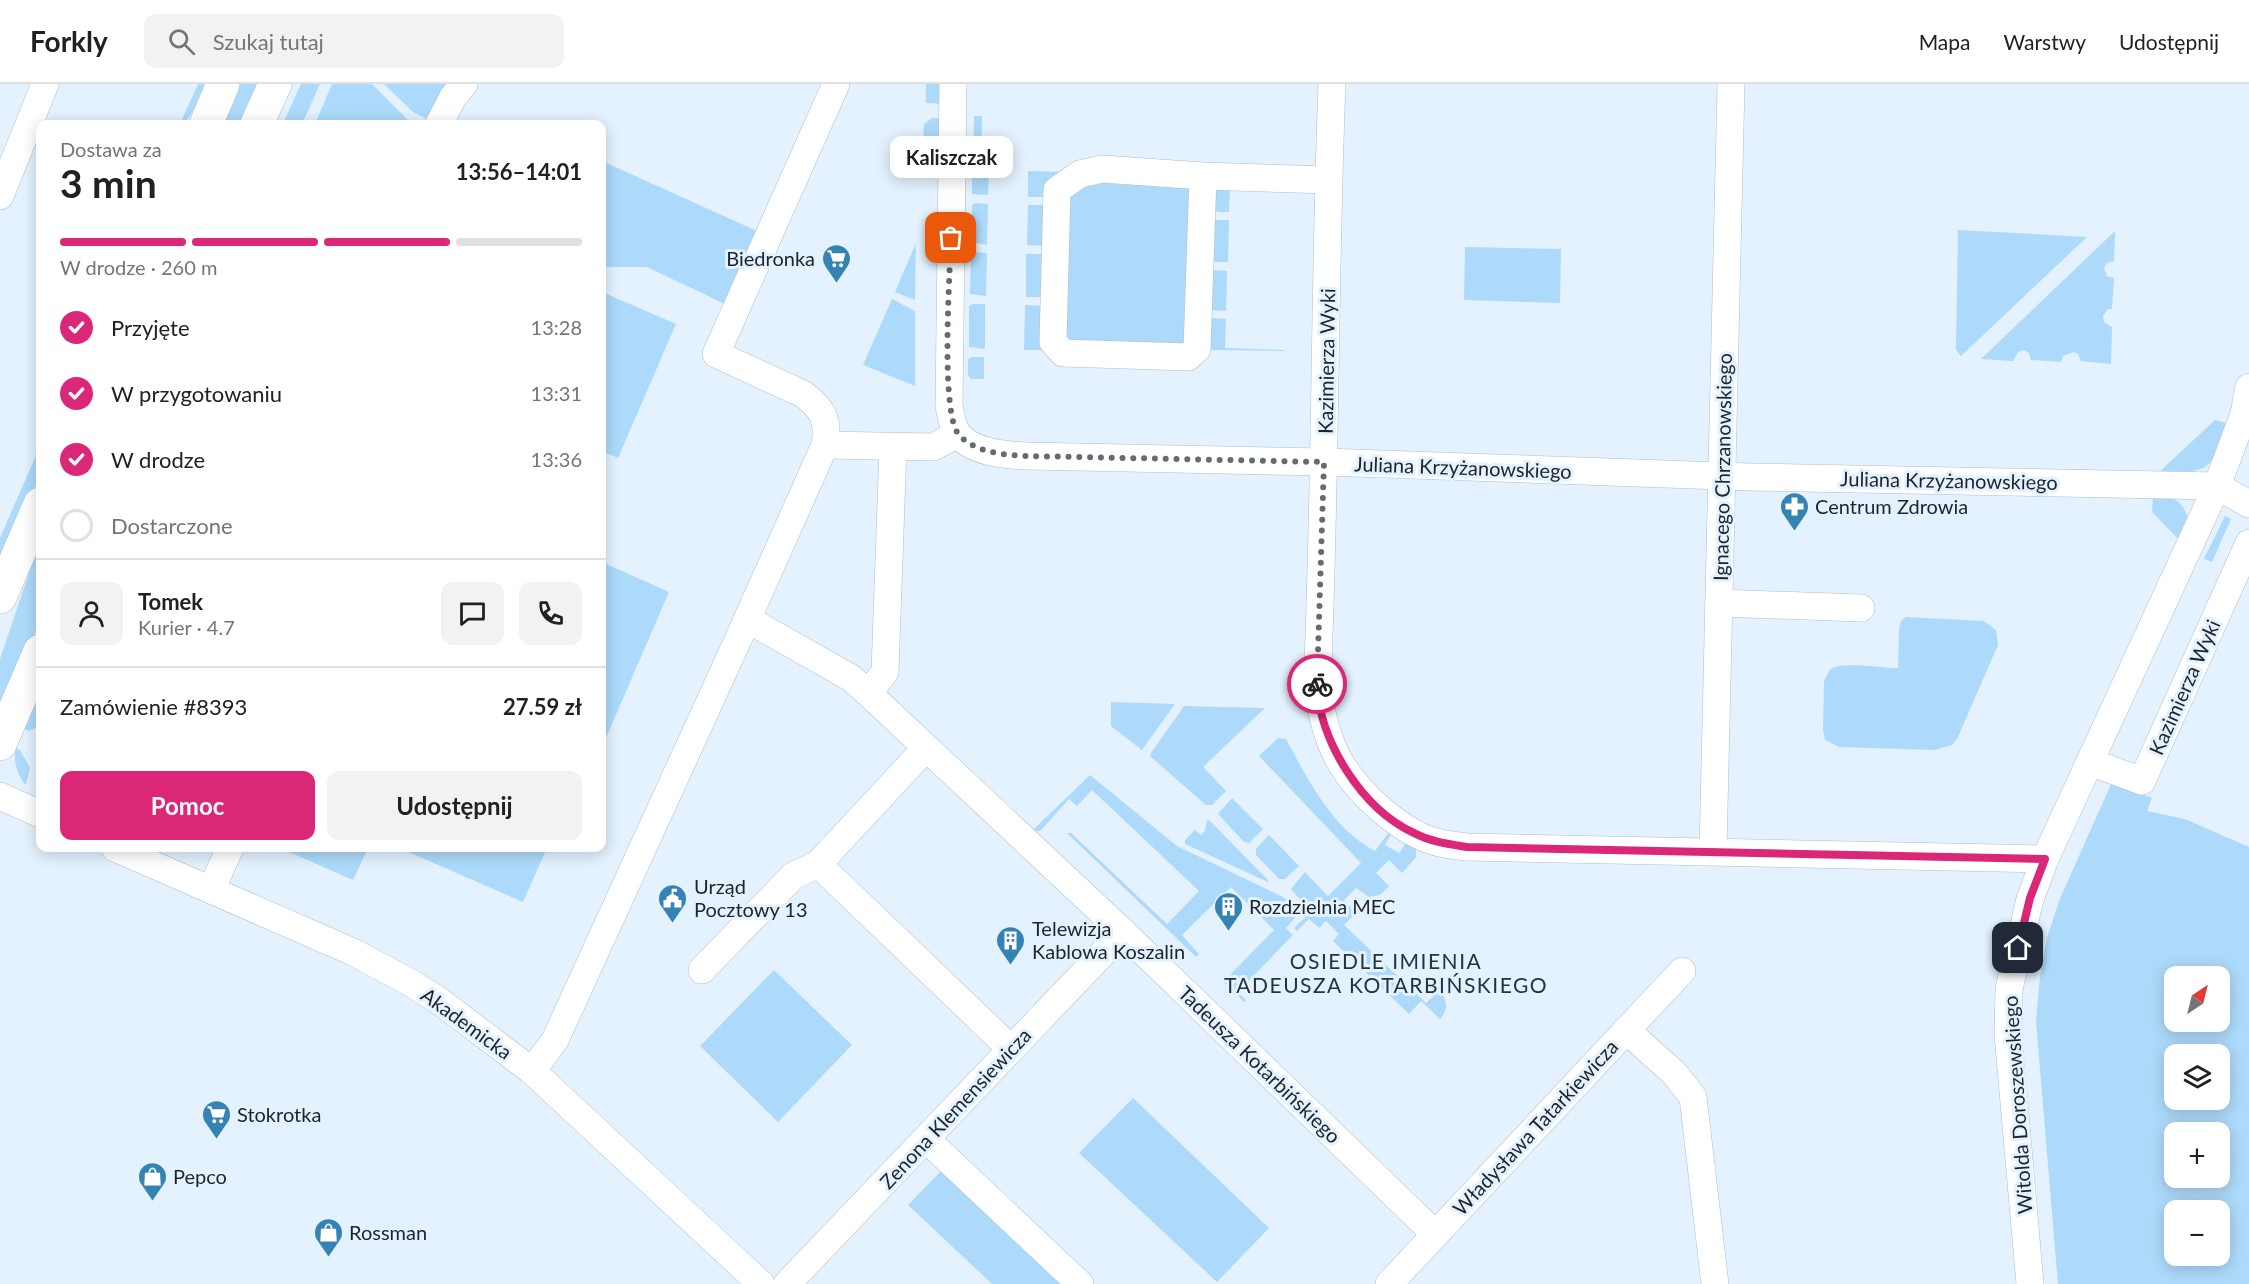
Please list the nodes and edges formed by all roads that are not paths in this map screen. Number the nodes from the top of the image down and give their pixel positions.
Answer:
1 (45, 84) edge
2 (223, 84) edge
3 (275, 84) edge
4 (464, 84) edge
5 (836, 84) edge
6 (953, 84) edge
7 (1332, 84) edge
8 (1731, 84) edge
9 (208, 120) edge
10 (259, 120) edge
11 (441, 120) edge
12 (1203, 176) junction
13 (1328, 180) junction
14 (0, 196) edge
15 (2249, 387) edge
16 (957, 434) junction
17 (825, 445) junction
18 (893, 447) junction
19 (1324, 462) junction
20 (1721, 476) junction
21 (2217, 486) junction
22 (2249, 504) edge
23 (36, 513) edge
24 (2249, 543) edge
25 (0, 597) edge
26 (1719, 603) junction
27 (1861, 608) dead end
28 (747, 620) junction
29 (36, 660) edge
30 (868, 693) junction
31 (0, 744) edge
32 (926, 748) junction
33 (2090, 762) junction
34 (0, 796) edge
35 (36, 812) edge
36 (1713, 850) junction
37 (124, 852) edge
38 (228, 852) edge
39 (2045, 859) junction
40 (818, 864) junction
41 (211, 890) junction
42 (1123, 932) junction
43 (702, 970) dead end
44 (1682, 972) dead end
45 (1626, 1030) junction
46 (1011, 1049) junction
47 (532, 1071) junction
48 (926, 1139) junction
49 (1435, 1234) junction
50 (761, 1284) edge
51 (787, 1284) edge
52 (1080, 1284) edge
53 (1389, 1284) edge
54 (1715, 1284) edge
55 (2030, 1284) edge

1 - 14 street
2 - 9 main road
3 - 10 main road
4 - 11 street
5 - 17 street
6 - 16 street
7 - 13 street, Kazimierza Wyki
8 - 20 street, Ignacego Chrzanowskiego
12 - 12 street
12 - 13 street
13 - 19 street, Kazimierza Wyki
15 - 21 street
16 - 18 street
16 - 19 street, Juliana Krzyżanowskiego
17 - 18 street
17 - 28 street
18 - 30 street
19 - 20 street, Juliana Krzyżanowskiego
19 - 36 street, Kazimierza Wyki
20 - 21 street, Juliana Krzyżanowskiego
20 - 26 street, Ignacego Chrzanowskiego
21 - 22 street
21 - 33 street
23 - 25 main road
24 - 33 street, Kazimierza Wyki
26 - 27 street
26 - 36 street, Ignacego Chrzanowskiego
28 - 30 street, Tadeusza Kotarbińskiego
28 - 47 street
29 - 31 main road
30 - 32 street, Tadeusza Kotarbińskiego
32 - 40 street
32 - 42 street, Tadeusza Kotarbińskiego
33 - 39 street
34 - 35 street
36 - 39 street, Kazimierza Wyki
37 - 41 street, Akademicka
38 - 41 street
39 - 55 street, Witolda Doroszewskiego
40 - 43 street
40 - 46 street
41 - 47 street, Akademicka
42 - 46 street, Zenona Klemensiewicza
42 - 49 street, Tadeusza Kotarbińskiego
44 - 45 street, Władysława Tatarkiewicza
45 - 49 street, Władysława Tatarkiewicza
45 - 54 street
46 - 48 street, Zenona Klemensiewicza
47 - 50 street, Akademicka
48 - 51 street, Zenona Klemensiewicza
48 - 52 street
49 - 53 street, Władysława Tatarkiewicza

